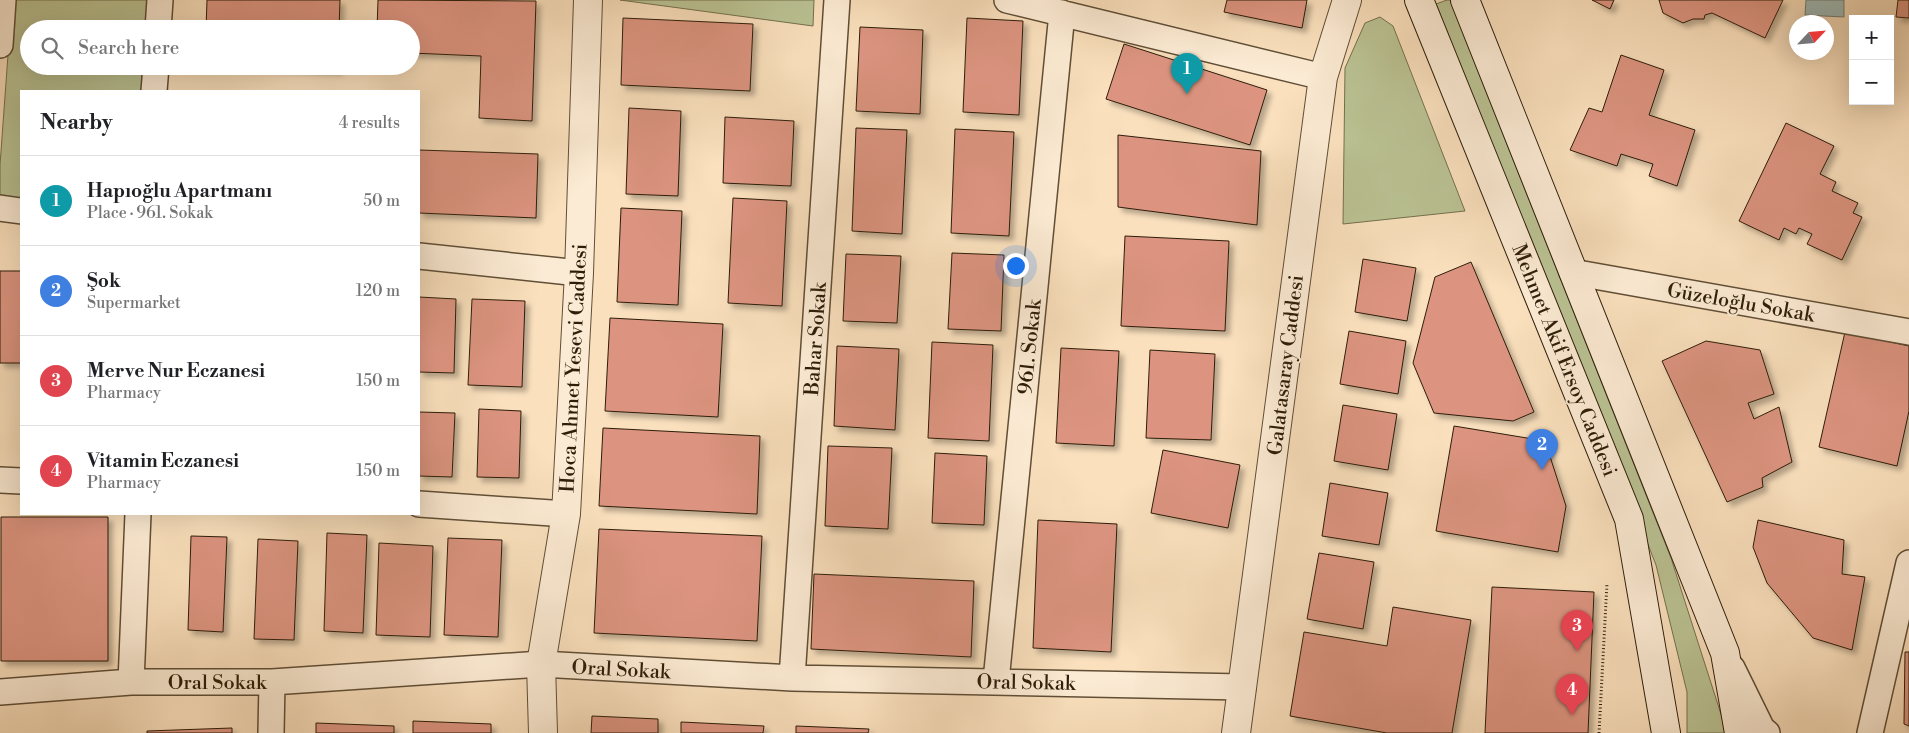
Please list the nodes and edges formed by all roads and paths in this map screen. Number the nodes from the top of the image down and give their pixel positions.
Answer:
1 (3, 0) edge
2 (160, 0) edge
3 (588, 0) edge
4 (838, 0) edge
5 (1007, 0) edge
6 (1347, 0) edge
7 (1419, 0) edge
8 (1465, 0) edge
9 (1062, 13) junction
10 (159, 20) edge
11 (0, 45) edge
12 (155, 75) edge
13 (1323, 77) junction
14 (154, 90) edge
15 (0, 208) edge
16 (20, 211) edge
17 (420, 256) edge
18 (1572, 272) junction
19 (579, 273) junction
20 (1909, 332) edge
21 (0, 480) edge
22 (20, 481) edge
23 (420, 504) edge
24 (566, 514) junction
25 (138, 515) edge
26 (1909, 563) edge
27 (1607, 583) dead end
28 (1724, 653) junction
29 (541, 664) junction
30 (792, 678) junction
31 (996, 681) junction
32 (131, 682) junction
33 (272, 682) junction
34 (1243, 687) junction
35 (0, 692) edge
36 (271, 733) edge
37 (543, 733) edge
38 (1237, 733) edge
39 (1600, 733) edge
40 (1666, 733) edge
41 (1739, 733) edge
42 (1767, 733) edge
43 (1870, 733) edge

1 - 11 street
2 - 10 street
3 - 19 main road, Hoca Ahmet Yesevi Caddesi
4 - 30 street, Bahar Sokak
5 - 9 street
6 - 13 main road, Galatasaray Caddesi
7 - 40 main road, Mehmet Akif Ersoy Caddesi
8 - 18 main road, Mehmet Akif Ersoy Caddesi
9 - 13 street
9 - 31 street, 961. Sokak
12 - 14 street
13 - 34 main road, Galatasaray Caddesi
15 - 16 street
17 - 19 street
18 - 20 street, Güzeloğlu Sokak
18 - 28 main road, Mehmet Akif Ersoy Caddesi
19 - 24 main road, Hoca Ahmet Yesevi Caddesi
21 - 22 street
23 - 24 street
24 - 29 main road, Hoca Ahmet Yesevi Caddesi
25 - 32 street
26 - 43 street
27 - 39 path
28 - 41 main road, Mehmet Akif Ersoy Caddesi
28 - 42 street
29 - 30 street, Oral Sokak
29 - 33 street, Oral Sokak
29 - 37 main road, Hoca Ahmet Yesevi Caddesi
30 - 31 street, Oral Sokak
31 - 34 street, Oral Sokak
32 - 33 street, Oral Sokak
32 - 35 street, Oral Sokak
33 - 36 street
34 - 38 main road, Galatasaray Caddesi

